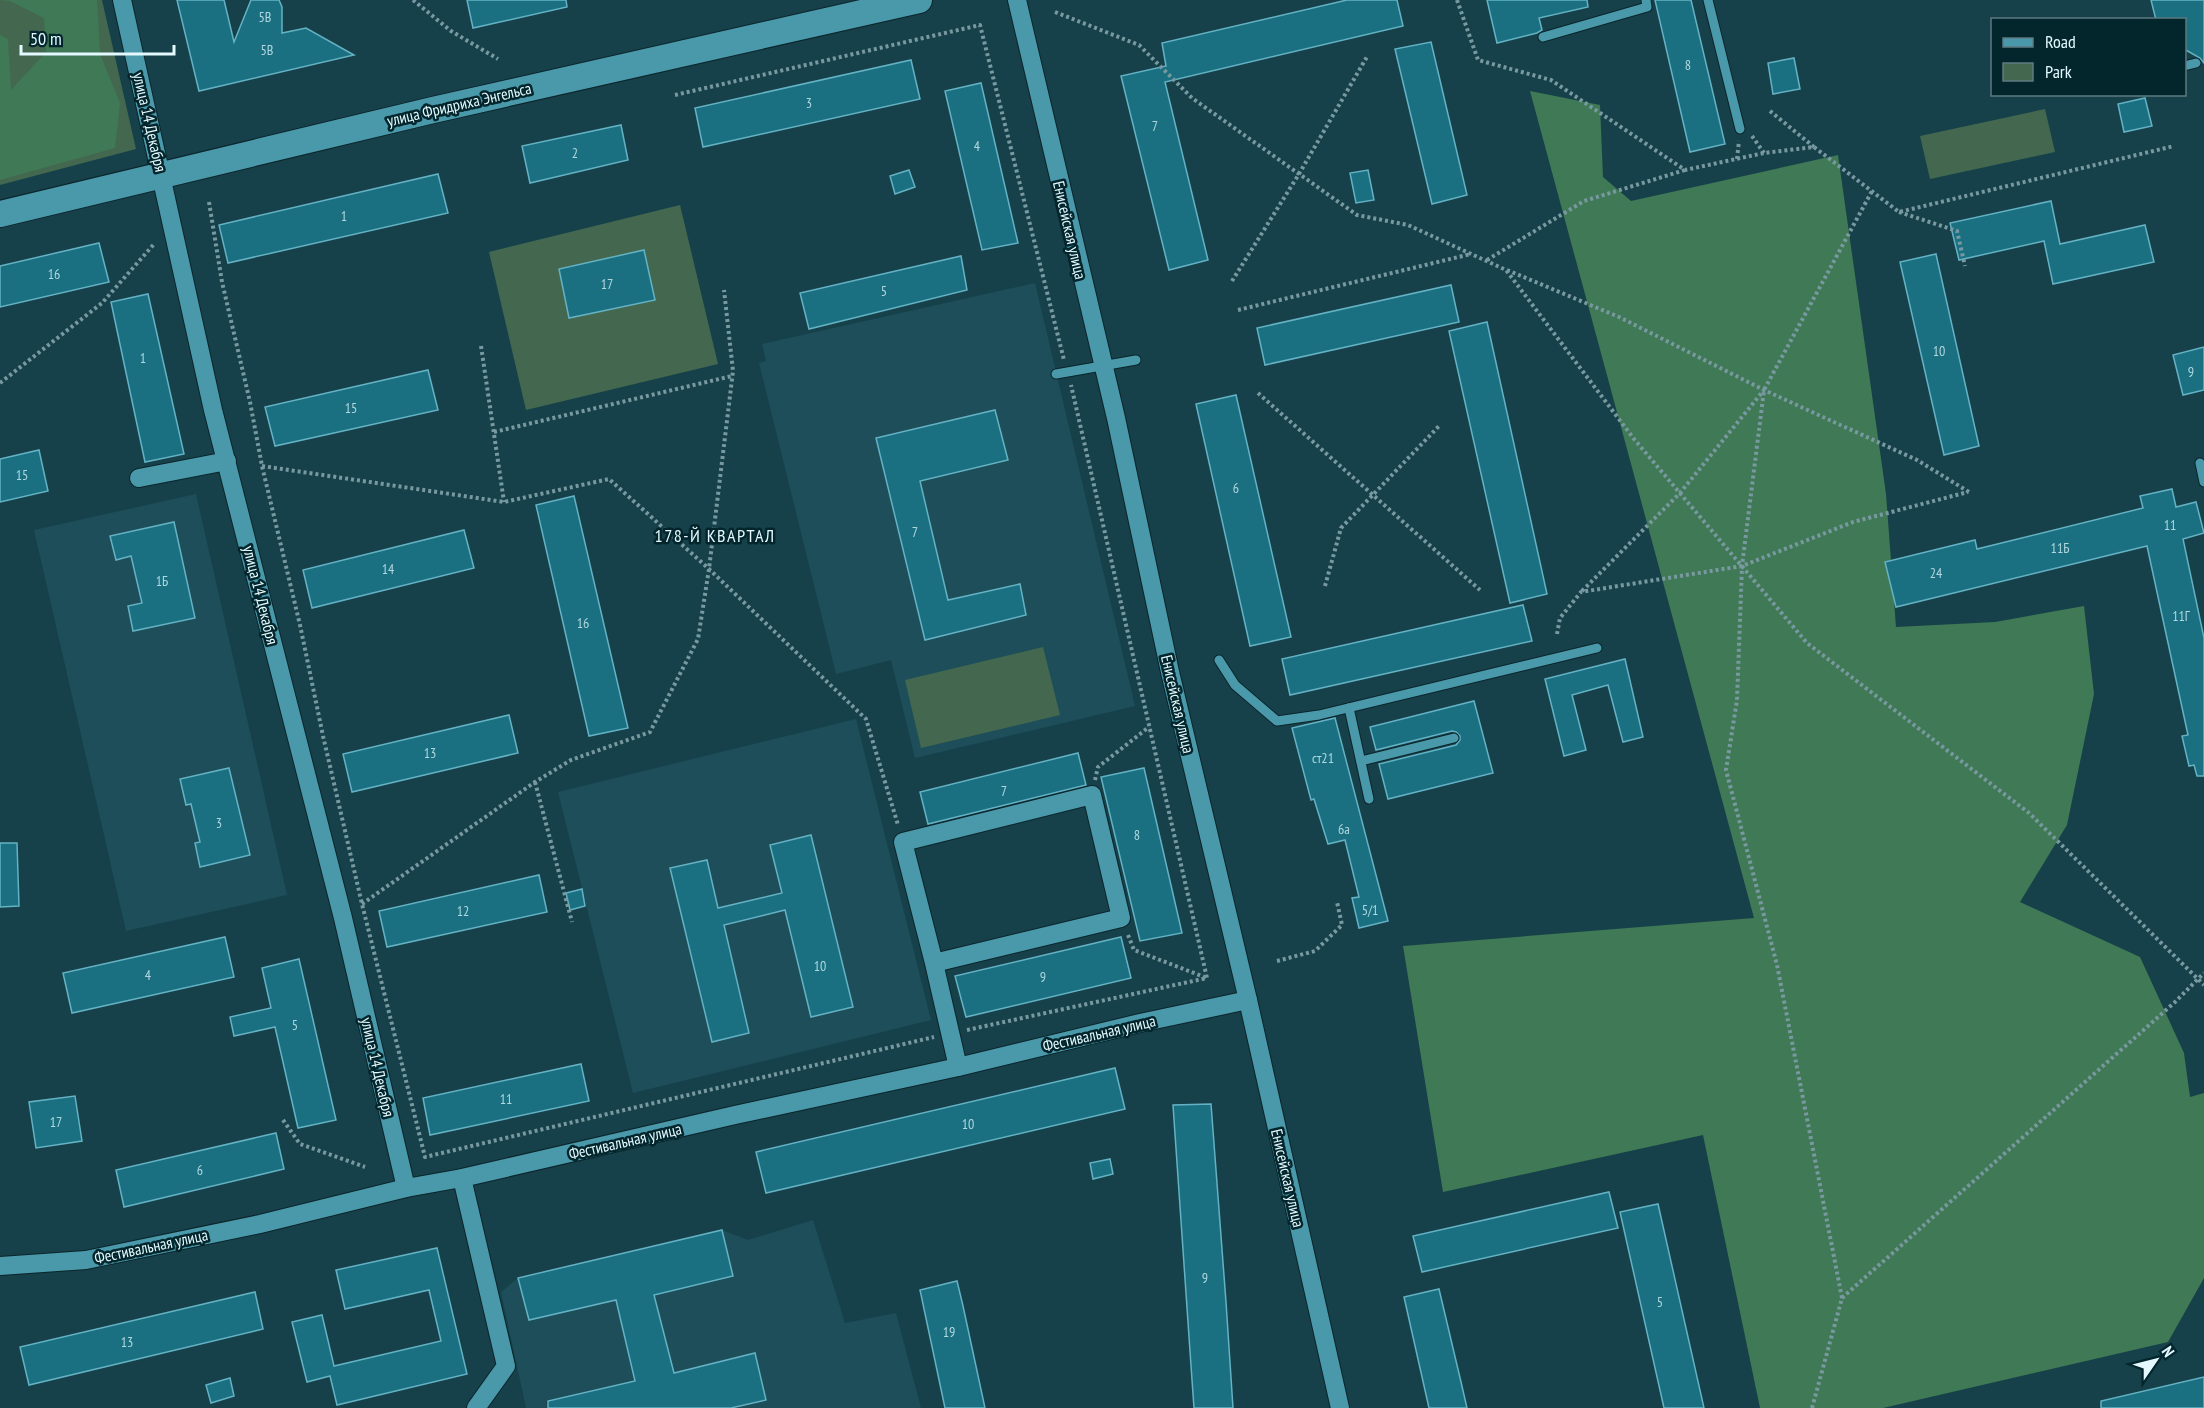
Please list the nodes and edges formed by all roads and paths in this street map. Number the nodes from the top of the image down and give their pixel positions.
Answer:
1 (122, 0) edge
2 (413, 0) edge
3 (919, 0) edge
4 (1017, 0) edge
5 (1457, 0) edge
6 (1646, 0) edge
7 (1708, 0) edge
8 (1055, 12) dead end
9 (1544, 37) dead end
10 (1368, 55) dead end
11 (498, 59) dead end
12 (2196, 63) dead end
13 (2186, 66) edge
14 (675, 95) dead end
15 (1770, 111) dead end
16 (1744, 129) joint
17 (2174, 146) dead end
18 (1814, 147) junction
19 (1764, 153) junction
20 (1685, 170) junction
21 (1299, 174) junction
22 (162, 176) junction
23 (1872, 191) junction
24 (209, 202) dead end
25 (1899, 212) junction
26 (0, 214) edge
27 (155, 243) dead end
28 (1472, 254) junction
29 (1487, 261) junction
30 (1965, 266) dead end
31 (1506, 270) junction
32 (1232, 281) dead end
33 (724, 290) dead end
34 (1238, 310) dead end
35 (481, 346) dead end
36 (1136, 360) dead end
37 (1102, 366) junction
38 (1067, 372) junction
39 (1056, 374) dead end
40 (732, 376) junction
41 (0, 383) edge
42 (1764, 390) junction
43 (1258, 393) dead end
44 (1440, 425) dead end
45 (494, 432) junction
46 (227, 461) junction
47 (2200, 463) dead end
48 (261, 466) junction
49 (139, 478) dead end
50 (2204, 482) edge
51 (1680, 493) junction
52 (1373, 495) junction
53 (504, 502) junction
54 (1742, 566) junction
55 (709, 569) junction
56 (1325, 586) dead end
57 (1480, 590) dead end
58 (1581, 592) junction
59 (1557, 634) dead end
60 (1598, 648) dead end
61 (1219, 660) dead end
62 (1349, 708) junction
63 (1149, 727) junction
64 (1454, 738) dead end
65 (1361, 762) junction
66 (535, 782) junction
67 (1092, 795) junction
68 (1369, 799) dead end
69 (903, 842) junction
70 (1337, 902) dead end
71 (362, 904) junction
72 (1120, 918) junction
73 (572, 922) dead end
74 (1277, 961) dead end
75 (934, 963) junction
76 (2204, 973) edge
77 (1207, 978) junction
78 (2198, 979) junction
79 (2204, 985) edge
80 (1248, 1000) junction
81 (950, 1033) junction
82 (958, 1067) junction
83 (283, 1120) dead end
84 (365, 1167) dead end
85 (462, 1179) junction
86 (406, 1188) junction
87 (0, 1266) edge
88 (1842, 1298) junction
89 (476, 1408) edge
90 (1340, 1408) edge
91 (1812, 1408) edge

1 - 22 street, улица 14 Декабря
2 - 11 path
3 - 22 street, улица Фридриха Энгельса
4 - 37 street, Енисейская улица
5 - 20 path
6 - 9 lane
7 - 16 lane
8 - 21 path
10 - 21 path
12 - 13 lane
14 - 38 path
15 - 18 path
16 - 19 path
17 - 25 path
18 - 19 path
18 - 23 path
19 - 20 path
20 - 29 path
21 - 28 path
21 - 32 path
22 - 26 street, улица Фридриха Энгельса
22 - 46 street, улица 14 Декабря
23 - 25 path
23 - 42 path
24 - 48 path
25 - 30 path
27 - 41 path
28 - 29 path
28 - 34 path
29 - 31 path
31 - 42 path
31 - 51 path
33 - 40 path
35 - 45 path
36 - 37 lane
37 - 38 lane
37 - 80 street, Енисейская улица
38 - 39 lane
38 - 63 path
40 - 45 path
40 - 55 path
42 - 51 path
42 - 54 path
42 - 54 path
43 - 52 path
44 - 52 path
45 - 53 path
46 - 49 street
46 - 86 street, улица 14 Декабря
47 - 50 lane
48 - 53 path
48 - 71 path
51 - 54 path
51 - 58 path
52 - 56 path
52 - 57 path
53 - 55 path
54 - 58 path
54 - 78 path
54 - 88 path
55 - 66 path
55 - 69 path
58 - 59 path
60 - 62 lane
61 - 62 lane
62 - 65 lane
63 - 67 path
63 - 77 path
64 - 65 lane
65 - 68 lane
66 - 71 path
66 - 73 path
67 - 69 street
67 - 72 street
69 - 75 street
70 - 74 path
71 - 81 path
72 - 75 street
72 - 77 path
75 - 81 street
76 - 78 path
77 - 81 path
78 - 79 path
78 - 88 path
80 - 82 street, Фестивальная улица
80 - 90 street, Енисейская улица
81 - 82 street
82 - 85 street, Фестивальная улица
83 - 84 path
85 - 86 street, Фестивальная улица
85 - 89 street
86 - 87 street, Фестивальная улица
88 - 91 path

